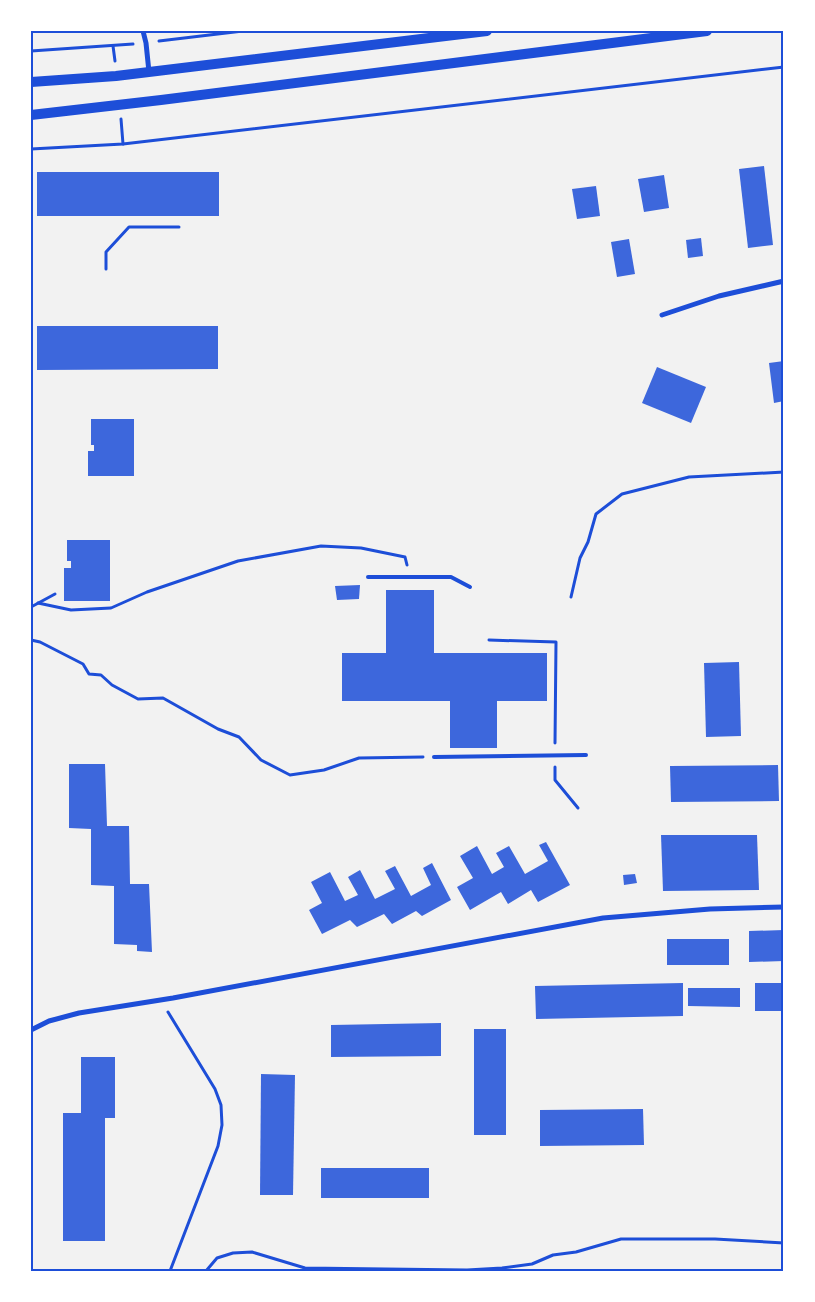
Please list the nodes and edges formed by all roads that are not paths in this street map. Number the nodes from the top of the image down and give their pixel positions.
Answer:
1 (142, 31) edge
2 (486, 31) edge
3 (707, 31) edge
4 (149, 72) junction
5 (31, 82) edge
6 (31, 114) edge
7 (784, 281) edge
8 (662, 315) dead end
9 (368, 577) dead end
10 (470, 587) dead end
11 (586, 755) dead end
12 (434, 757) road end
13 (784, 908) edge
14 (31, 1030) edge

1 - 4 street
2 - 4 main road
3 - 6 main road
4 - 5 main road
7 - 8 street
9 - 10 lane
11 - 12 lane
13 - 14 street

